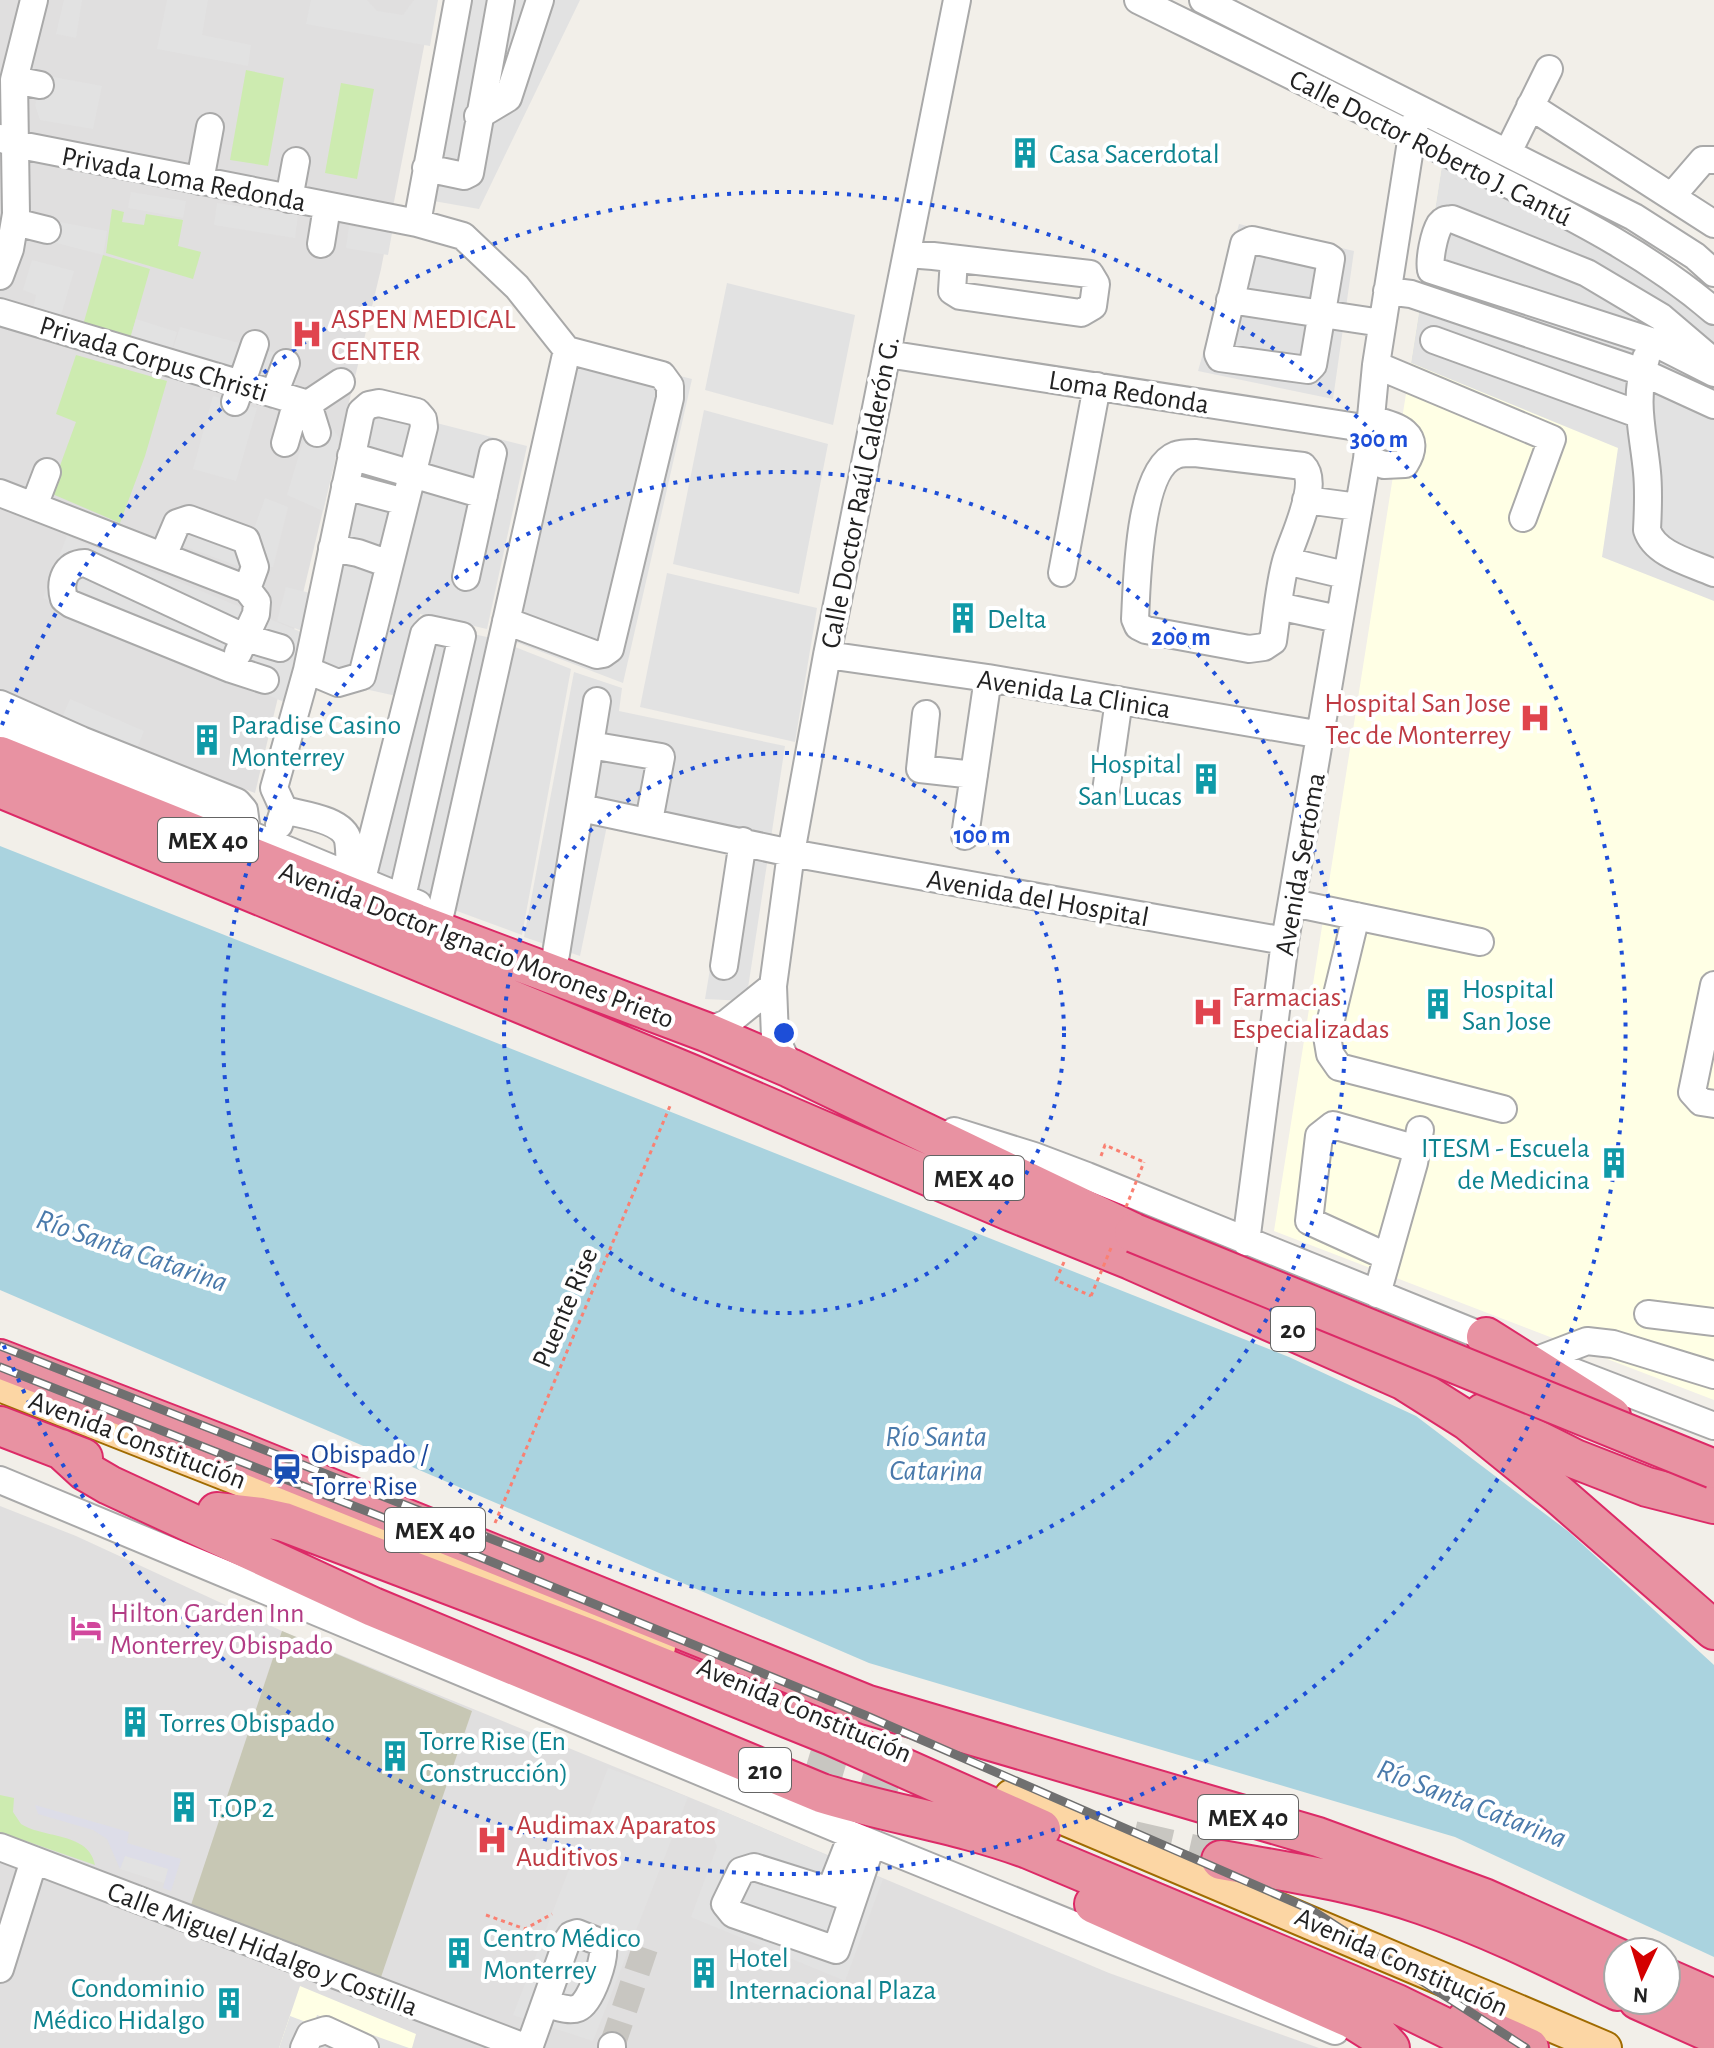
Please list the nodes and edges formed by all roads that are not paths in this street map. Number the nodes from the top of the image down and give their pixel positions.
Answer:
1 (34, 0) edge
2 (458, 0) edge
3 (501, 0) edge
4 (540, 0) edge
5 (957, 0) edge
6 (1138, 0) edge
7 (1203, 0) edge
8 (10, 46) edge
9 (1549, 69) dead end
10 (14, 80) junction
11 (40, 85) dead end
12 (1530, 106) junction
13 (1419, 109) junction
14 (478, 116) junction
15 (210, 127) dead end
16 (1412, 135) junction
17 (8, 141) edge
18 (1508, 152) junction
19 (1714, 160) edge
20 (296, 161) dead end
21 (426, 168) junction
22 (200, 181) junction
23 (1672, 196) junction
24 (289, 199) junction
25 (327, 207) junction
26 (417, 223) junction
27 (1714, 224) edge
28 (47, 230) dead end
29 (9, 232) edge
30 (321, 244) dead end
31 (907, 254) junction
32 (954, 259) junction
33 (10, 273) edge
34 (1714, 273) edge
35 (1387, 291) junction
36 (1230, 300) junction
37 (1714, 311) edge
38 (0, 312) edge
39 (1322, 314) junction
40 (1382, 323) junction
41 (1656, 329) junction
42 (1434, 340) dead end
43 (255, 344) dead end
44 (567, 350) junction
45 (887, 354) junction
46 (1714, 362) edge
47 (1376, 365) junction
48 (1642, 372) junction
49 (1714, 373) edge
50 (341, 382) dead end
51 (1097, 386) junction
52 (238, 393) junction
53 (290, 402) junction
54 (1714, 405) edge
55 (1638, 414) junction
56 (1371, 424) junction
57 (317, 433) dead end
58 (493, 453) dead end
59 (351, 456) junction
60 (1367, 459) junction
61 (47, 472) dead end
62 (413, 473) junction
63 (345, 486) junction
64 (0, 493) edge
65 (484, 495) junction
66 (1306, 500) junction
67 (405, 502) junction
68 (34, 506) junction
69 (1358, 507) junction
70 (1523, 518) dead end
71 (332, 548) junction
72 (163, 556) junction
73 (1286, 561) junction
74 (389, 564) junction
75 (1062, 573) dead end
76 (1714, 573) edge
77 (1345, 575) junction
78 (466, 577) dead end
79 (247, 589) junction
80 (1278, 606) junction
81 (1338, 619) junction
82 (503, 633) junction
83 (462, 636) junction
84 (246, 638) junction
85 (280, 648) dead end
86 (827, 655) junction
87 (231, 669) junction
88 (307, 670) junction
89 (988, 678) junction
90 (265, 680) dead end
91 (1119, 700) junction
92 (597, 701) dead end
93 (0, 704) edge
94 (926, 714) dead end
95 (0, 731) edge
96 (1322, 735) junction
97 (81, 740) junction
98 (590, 745) junction
99 (0, 756) edge
100 (90, 768) junction
101 (974, 775) junction
102 (0, 788) edge
103 (1106, 791) dead end
104 (581, 808) junction
105 (284, 810) junction
106 (649, 821) junction
107 (247, 832) junction
108 (965, 836) dead end
109 (743, 841) junction
110 (274, 843) junction
111 (791, 853) junction
112 (409, 867) junction
113 (360, 871) junction
114 (1293, 903) junction
115 (427, 908) junction
116 (1356, 916) junction
117 (1285, 941) junction
118 (1480, 942) dead end
119 (724, 966) dead end
120 (551, 972) junction
121 (1714, 985) edge
122 (773, 986) junction
123 (706, 1032) junction
124 (790, 1068) junction
125 (862, 1104) junction
126 (1714, 1104) edge
127 (1503, 1109) dead end
128 (812, 1128) junction
129 (1309, 1221) junction
130 (1134, 1233) junction
131 (1246, 1242) junction
132 (1386, 1256) junction
133 (1318, 1270) junction
134 (1377, 1294) junction
135 (1648, 1314) dead end
136 (1714, 1322) edge
137 (1486, 1337) junction
138 (0, 1359) edge
139 (1540, 1359) junction
140 (1714, 1375) edge
141 (1403, 1380) junction
142 (0, 1385) edge
143 (0, 1426) edge
144 (1710, 1427) edge
145 (1647, 1438) dead end
146 (61, 1449) junction
147 (1714, 1469) edge
148 (0, 1480) edge
149 (1714, 1504) edge
150 (217, 1512) junction
151 (1714, 1630) edge
152 (809, 1756) tunnel mouth
153 (923, 1821) junction
154 (862, 1839) junction
155 (0, 1847) edge
156 (34, 1860) junction
157 (1221, 1860) tunnel mouth
158 (841, 1895) dead end
159 (1483, 1927) junction
160 (1602, 1953) edge
161 (1602, 1954) edge
162 (0, 1969) edge
163 (1602, 1983) edge
164 (1682, 1998) edge
165 (1714, 1999) edge
166 (546, 2004) dead end
167 (1682, 2014) edge
168 (1714, 2034) edge
169 (1508, 2045) edge
170 (518, 2047) edge
171 (304, 2048) edge
172 (365, 2048) edge
173 (1390, 2048) edge
174 (1605, 2048) edge

1 - 8 street
2 - 21 street
3 - 14 street
4 - 14 street
5 - 31 street, Calle Doctor Raúl Calderón G.
6 - 16 street, Calle Doctor Roberto J. Cantú
7 - 13 street, Calle Doctor Roberto J. Cantú
8 - 10 street
9 - 12 street
10 - 11 street
10 - 17 street
12 - 18 street
12 - 23 street
13 - 16 street, Avenida Sertoma
13 - 18 street, Calle Doctor Roberto J. Cantú
14 - 21 street
15 - 22 street
16 - 35 street, Avenida Sertoma
16 - 37 street, Calle Doctor Roberto J. Cantú
17 - 22 street, Privada Loma Redonda
17 - 29 street
18 - 34 street, Calle Doctor Roberto J. Cantú
19 - 23 street
20 - 24 street
21 - 26 street
22 - 24 street, Privada Loma Redonda
23 - 27 street
24 - 25 street, Privada Loma Redonda
25 - 26 street, Privada Loma Redonda
25 - 30 street
26 - 44 street, Privada Loma Redonda
28 - 29 street
29 - 33 street
31 - 32 street
31 - 45 street, Calle Doctor Raúl Calderón G.
32 - 32 street
35 - 40 street, Avenida Sertoma
35 - 48 street
36 - 39 street
36 - 39 street
36 - 39 street
38 - 52 street, Privada Corpus Christi
39 - 40 street
40 - 47 street, Avenida Sertoma
41 - 41 street
41 - 46 street
41 - 48 street
41 - 49 street
42 - 55 street
43 - 52 street
44 - 82 street
44 - 82 street
45 - 51 street, Loma Redonda
45 - 86 street, Calle Doctor Raúl Calderón G.
47 - 56 street, Avenida Sertoma
47 - 70 street
48 - 54 street
48 - 55 street
50 - 53 street
51 - 56 street, Loma Redonda
51 - 75 street
52 - 53 street, Privada Corpus Christi
53 - 57 street
55 - 76 street
56 - 60 street, Avenida Sertoma
56 - 60 street
58 - 65 street
59 - 62 street
59 - 62 street
59 - 63 street
60 - 69 street, Avenida Sertoma
61 - 68 street
62 - 65 street
62 - 67 street
63 - 67 street
63 - 71 street
64 - 68 street
65 - 78 street
66 - 69 street
66 - 73 street
66 - 80 street
67 - 74 street
68 - 72 street
69 - 77 street, Avenida Sertoma
71 - 74 street
71 - 88 street
72 - 79 street
72 - 79 street
73 - 77 street
73 - 80 street
74 - 88 street
77 - 81 street, Avenida Sertoma
79 - 84 street
80 - 81 street
81 - 96 street, Avenida Sertoma
82 - 83 street
82 - 115 street
83 - 112 street
83 - 113 street
84 - 85 street
84 - 87 street
84 - 87 street
86 - 89 street, Avenida La Clinica
86 - 111 street, Calle Doctor Raúl Calderón G.
87 - 90 street
88 - 105 street
89 - 91 street, Avenida La Clinica
89 - 101 street
91 - 96 street, Avenida La Clinica
91 - 103 street
92 - 98 street
93 - 97 street
94 - 101 street
95 - 100 street
96 - 114 street, Avenida Sertoma
97 - 100 street
97 - 107 street
98 - 104 street
98 - 106 street
99 - 115 highway, Avenida Doctor Ignacio Morones Prieto / MEX 40
100 - 107 street
101 - 108 street
102 - 128 highway, Avenida Doctor Ignacio Morones Prieto / MEX 40
104 - 106 street, Avenida del Hospital
104 - 120 street
105 - 110 street
105 - 113 street
106 - 109 street, Avenida del Hospital
107 - 110 street
109 - 111 street, Avenida del Hospital
109 - 119 street
110 - 113 street
111 - 117 street, Avenida del Hospital
111 - 122 street, Calle Doctor Raúl Calderón G.
112 - 113 street
112 - 115 street
113 - 115 street
114 - 116 street
114 - 117 street, Avenida Sertoma
115 - 120 highway, Avenida Doctor Ignacio Morones Prieto / MEX 40
116 - 118 street
116 - 127 street
117 - 131 street, Avenida Sertoma
120 - 123 highway, Avenida Doctor Ignacio Morones Prieto / MEX 40
121 - 126 street
122 - 123 street
122 - 124 street, Calle Doctor Raúl Calderón G.
123 - 124 highway, Avenida Doctor Ignacio Morones Prieto / MEX 40
124 - 125 highway, Avenida Doctor Ignacio Morones Prieto / MEX 40
125 - 130 highway, Avenida Doctor Ignacio Morones Prieto
125 - 131 street, 20
128 - 130 highway, Avenida Doctor Ignacio Morones Prieto / MEX 40
128 - 141 highway, Avenida Doctor Ignacio Morones Prieto / 20
129 - 132 street
129 - 132 street
129 - 133 street
130 - 147 highway, MEX 40, bridge
131 - 133 street, 20
132 - 134 street
133 - 134 street, 20
134 - 137 street, 20
135 - 136 street
137 - 139 street
137 - 145 highway, 20
138 - 160 highway, Avenida Constitución / MEX 40
139 - 140 street
139 - 144 street
141 - 149 highway
141 - 151 highway, Avenida Doctor Ignacio Morones Prieto / 20
142 - 174 main road, Avenida Constitución
143 - 146 highway, Avenida Constitución / MEX 40
146 - 150 highway, Avenida Constitución / MEX 40
146 - 153 highway, 210
148 - 154 street
150 - 152 highway, Avenida Constitución / MEX 40
150 - 169 highway
153 - 169 highway, 210
153 - 173 highway
154 - 158 street
154 - 173 street
155 - 156 street, Calle Miguel Hidalgo y Costilla
156 - 162 street
156 - 170 street, Calle Miguel Hidalgo y Costilla
157 - 159 highway, Avenida Constitución / MEX 40
159 - 161 highway
159 - 163 highway, Avenida Constitución / MEX 40
164 - 165 highway
166 - 170 street
167 - 168 highway
171 - 172 street

